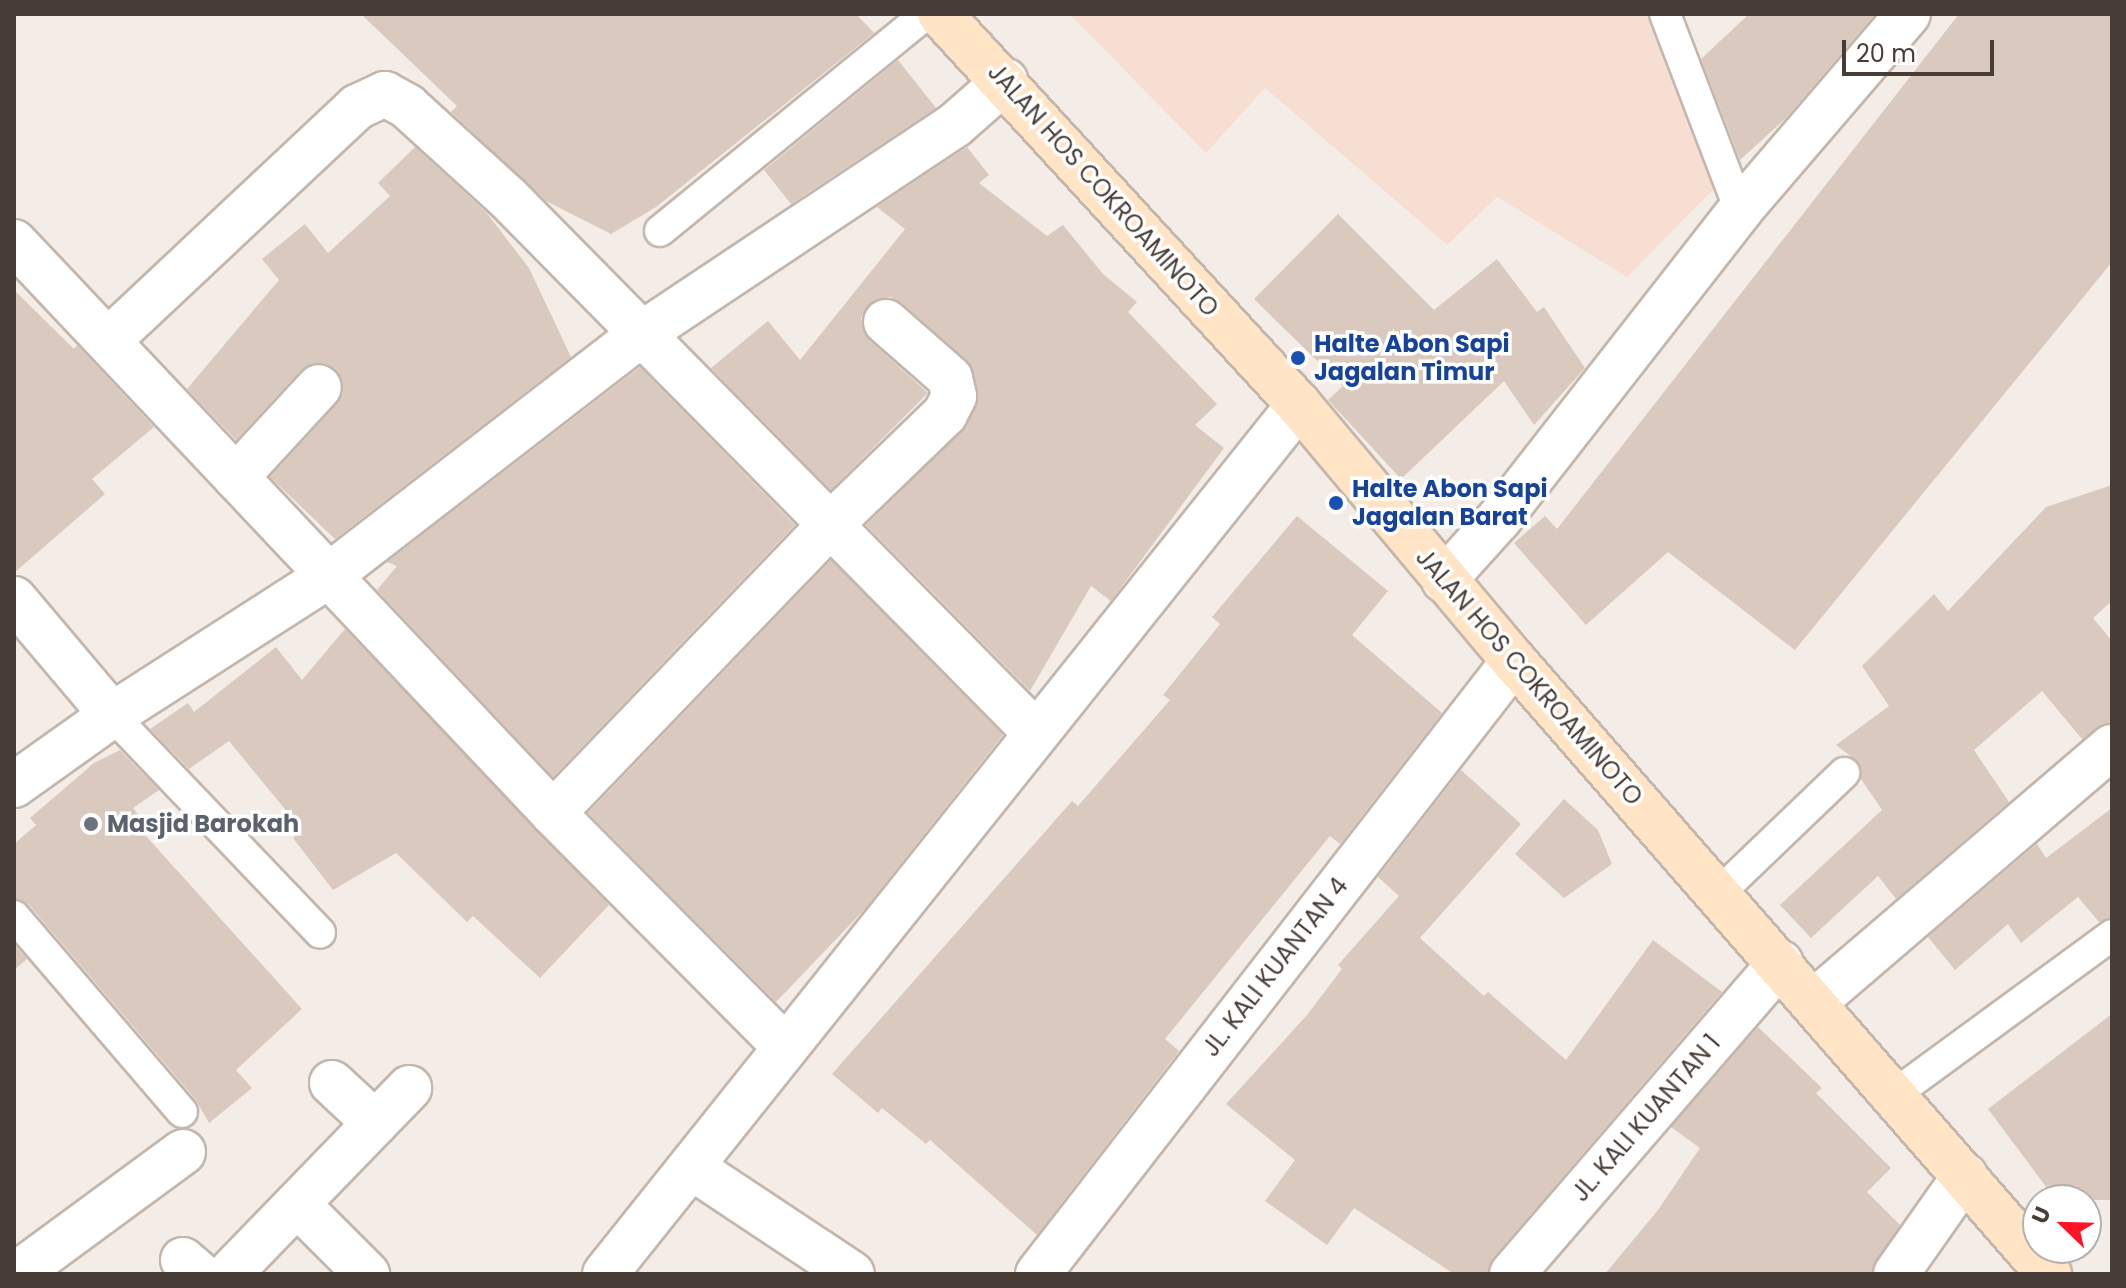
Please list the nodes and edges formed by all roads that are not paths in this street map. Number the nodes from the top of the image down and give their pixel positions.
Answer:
1 (926, 14) edge
2 (940, 14) edge
3 (1665, 14) edge
4 (1908, 14) edge
5 (1005, 81) junction
6 (1740, 210) junction
7 (660, 231) dead end
8 (14, 242) edge
9 (886, 322) dead end
10 (643, 333) junction
11 (110, 339) junction
12 (319, 387) dead end
13 (1299, 405) junction
14 (236, 477) junction
15 (829, 526) junction
16 (327, 577) junction
17 (1444, 580) junction
18 (14, 599) edge
19 (1514, 661) junction
20 (112, 715) junction
21 (1036, 733) junction
22 (2112, 747) edge
23 (1844, 773) dead end
24 (14, 785) edge
25 (553, 813) junction
26 (1718, 894) junction
27 (14, 916) edge
28 (320, 933) dead end
29 (2112, 935) edge
30 (1780, 963) junction
31 (1814, 1002) junction
32 (785, 1047) junction
33 (332, 1083) dead end
34 (409, 1088) dead end
35 (1895, 1094) junction
36 (375, 1123) junction
37 (183, 1132) joint
38 (691, 1167) junction
39 (1965, 1176) junction
40 (298, 1205) junction
41 (17, 1274) edge
42 (229, 1274) edge
43 (367, 1274) edge
44 (605, 1274) edge
45 (852, 1274) edge
46 (1038, 1274) edge
47 (1512, 1274) edge
48 (1896, 1274) edge
49 (2049, 1274) edge

1 - 7 lane
2 - 5 main road, JALAN HOS COKROAMINOTO
3 - 6 lane
4 - 6 street
5 - 10 street
5 - 13 main road, JALAN HOS COKROAMINOTO
6 - 17 street
8 - 11 street
9 - 15 street
10 - 11 street
10 - 15 street
10 - 16 street
11 - 14 street
12 - 14 street
13 - 17 main road, JALAN HOS COKROAMINOTO
13 - 21 street
14 - 16 street
15 - 21 street
15 - 25 street
16 - 20 street
16 - 25 street
17 - 19 main road, JALAN HOS COKROAMINOTO
18 - 20 street
19 - 26 main road, JALAN HOS COKROAMINOTO
19 - 46 street, JL. KALI KUANTAN 4
20 - 24 street
20 - 28 lane
21 - 32 street
22 - 31 street
23 - 26 lane
25 - 32 street
26 - 30 main road, JALAN HOS COKROAMINOTO
27 - 37 lane
29 - 35 lane
30 - 31 main road, JALAN HOS COKROAMINOTO
30 - 47 street, JL. KALI KUANTAN 1
31 - 35 main road, JALAN HOS COKROAMINOTO
32 - 38 street
33 - 36 street
34 - 36 street
35 - 39 main road, JALAN HOS COKROAMINOTO
36 - 40 street
37 - 41 street
38 - 44 street
38 - 45 street
39 - 48 street
39 - 49 main road, JALAN HOS COKROAMINOTO
40 - 42 street
40 - 43 street

